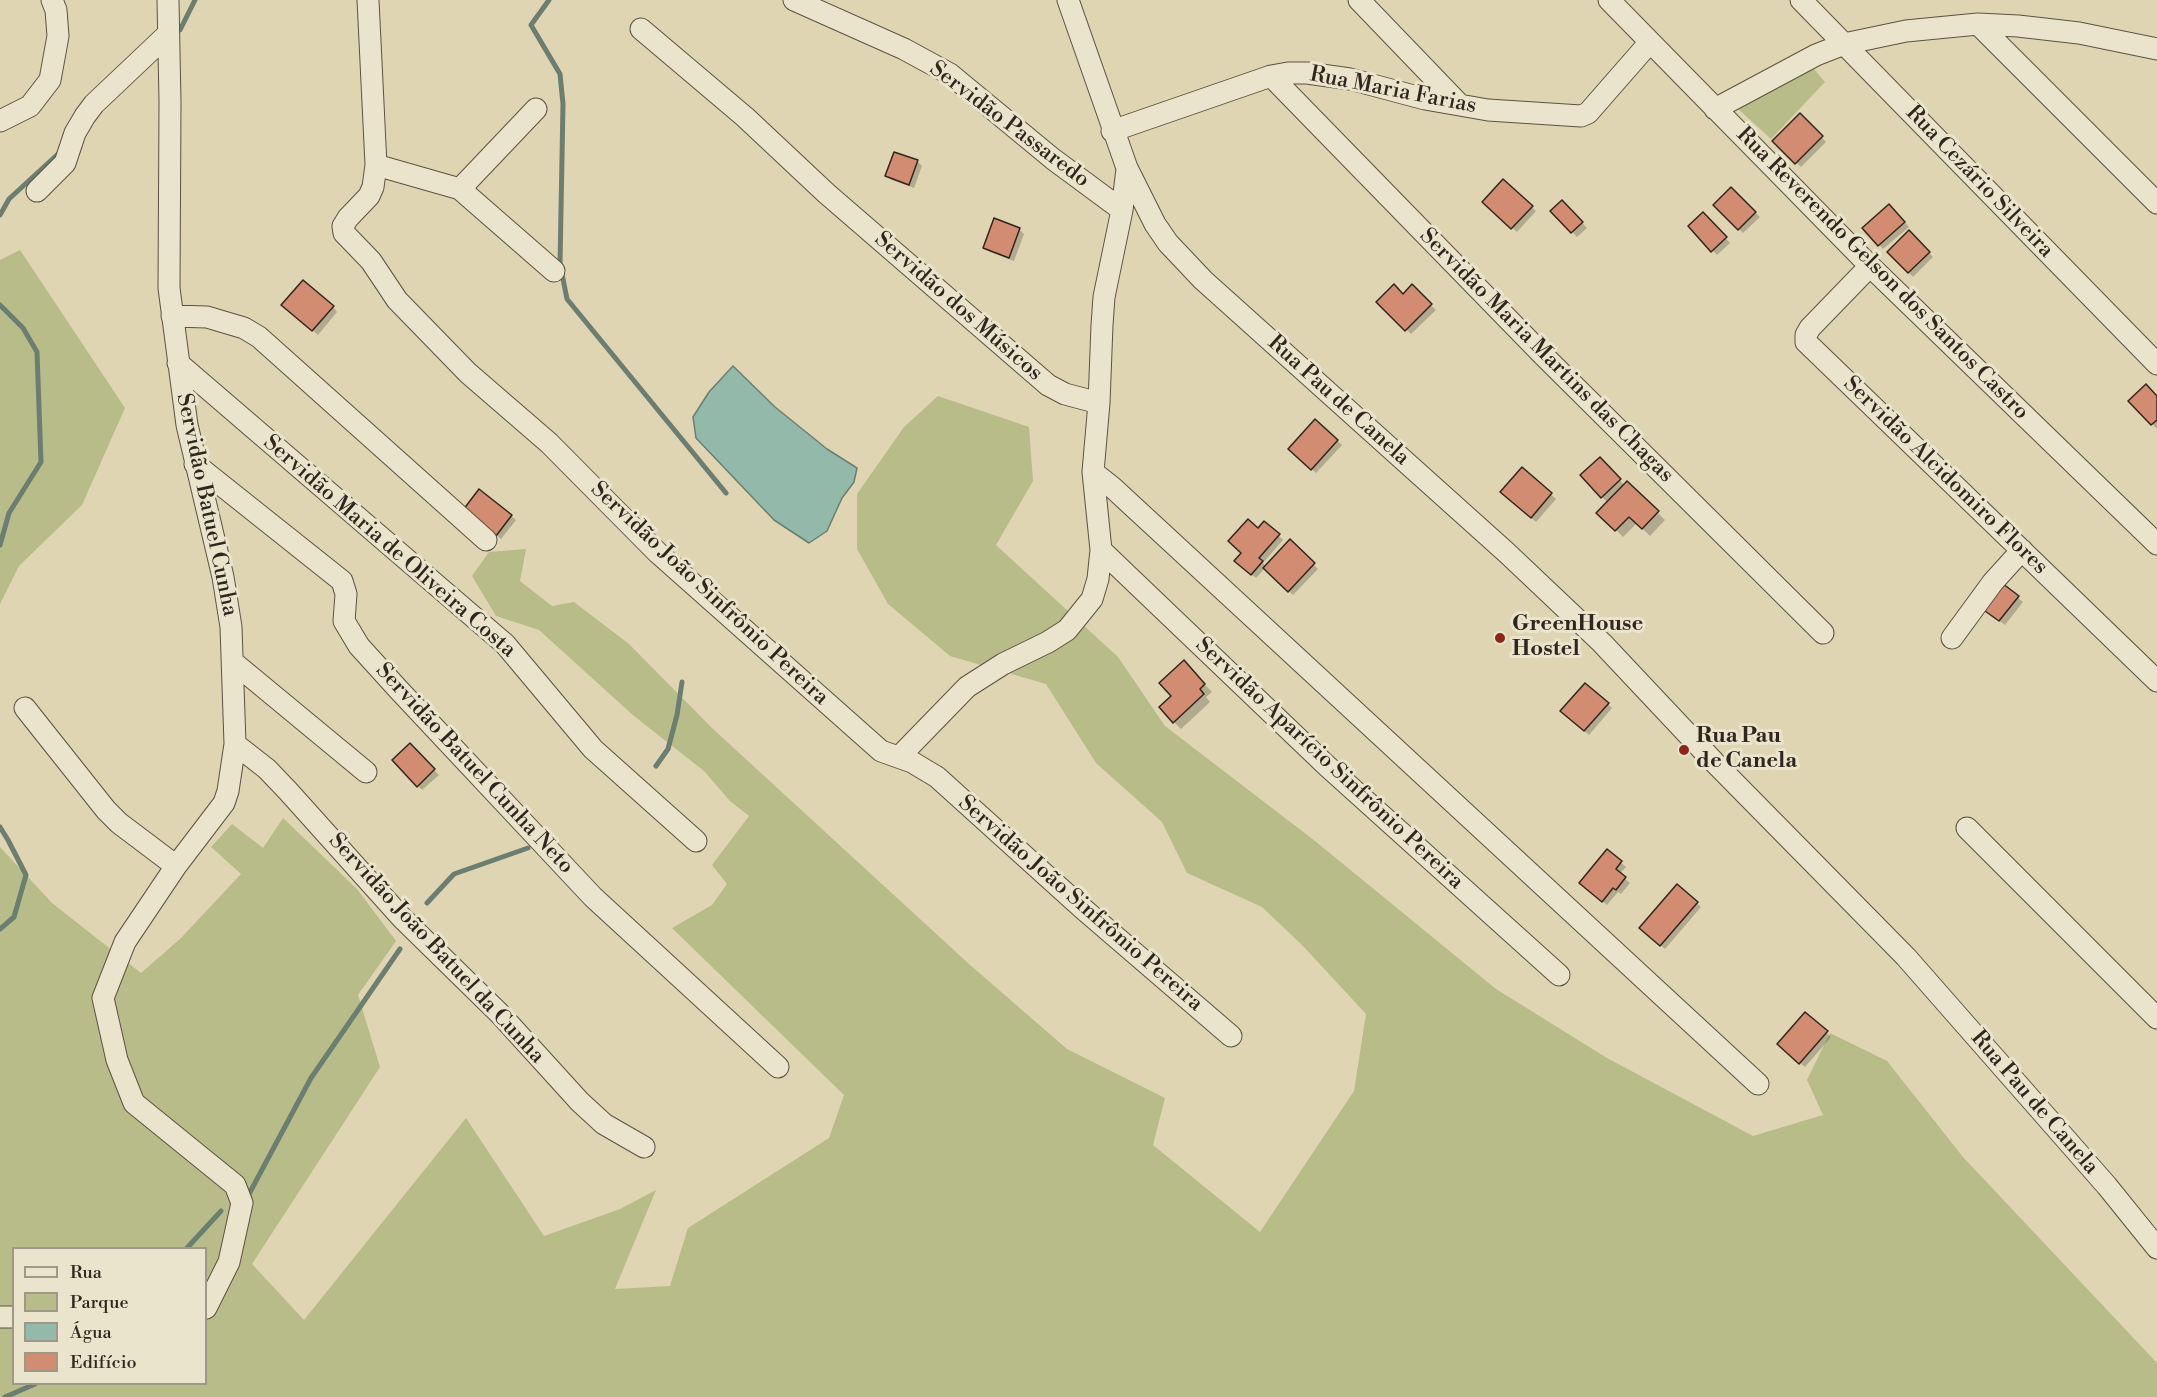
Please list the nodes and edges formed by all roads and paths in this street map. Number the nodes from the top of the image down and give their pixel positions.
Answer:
1 (52, 0) edge
2 (168, 0) edge
3 (368, 0) edge
4 (794, 0) edge
5 (1068, 0) edge
6 (1359, 0) edge
7 (1609, 0) edge
8 (1802, 0) edge
9 (1978, 24) junction
10 (641, 29) dead end
11 (168, 34) junction
12 (1650, 42) junction
13 (1844, 44) junction
14 (2157, 49) edge
15 (1271, 76) junction
16 (1460, 105) junction
17 (1715, 109) junction
18 (536, 110) dead end
19 (0, 121) edge
20 (1112, 131) junction
21 (376, 165) junction
22 (1127, 168) junction
23 (460, 189) junction
24 (37, 191) dead end
25 (2157, 203) edge
26 (1122, 210) junction
27 (1870, 266) junction
28 (554, 271) dead end
29 (172, 316) junction
30 (178, 363) junction
31 (2157, 364) edge
32 (1100, 403) junction
33 (195, 464) junction
34 (1093, 472) junction
35 (486, 540) dead end
36 (2157, 544) edge
37 (1101, 550) junction
38 (2022, 550) junction
39 (1823, 633) dead end
40 (1952, 638) dead end
41 (233, 662) junction
42 (2157, 681) edge
43 (25, 708) dead end
44 (235, 744) junction
45 (899, 757) junction
46 (366, 772) dead end
47 (1967, 828) dead end
48 (696, 841) dead end
49 (176, 866) junction
50 (1559, 975) dead end
51 (2157, 1018) edge
52 (1231, 1036) dead end
53 (778, 1067) dead end
54 (1758, 1084) dead end
55 (644, 1147) dead end
56 (2157, 1248) edge
57 (207, 1306) edge

1 - 19 street
2 - 11 street, Servidão Batuel Cunha
3 - 21 street, Servidão João Sinfrônio Pereira
4 - 26 street, Servidão Passaredo
5 - 20 street, Rua Pau de Canela
6 - 16 street
7 - 12 street, Rua Reverendo Gelson dos Santos Castro
8 - 13 street, Rua Cezário Silveira
9 - 13 street
9 - 14 street
9 - 25 street
10 - 32 street, Servidão dos Músicos
11 - 24 street
11 - 29 street, Servidão Batuel Cunha
12 - 16 street, Rua Maria Farias
12 - 17 street, Rua Reverendo Gelson dos Santos Castro
13 - 17 street
13 - 31 street, Rua Cezário Silveira
15 - 16 street, Rua Maria Farias
15 - 20 street, Rua Maria Farias
15 - 39 street, Servidão Maria Martins das Chagas
17 - 27 street, Rua Reverendo Gelson dos Santos Castro
18 - 23 street
20 - 22 street, Rua Pau de Canela
21 - 23 street
21 - 45 street, Servidão João Sinfrônio Pereira
22 - 26 street
22 - 56 street, Rua Pau de Canela
23 - 28 street
26 - 32 street
27 - 36 street, Rua Reverendo Gelson dos Santos Castro
27 - 38 street, Servidão Alcidomiro Flores
29 - 30 street, Servidão Batuel Cunha
29 - 35 street
30 - 33 street, Servidão Batuel Cunha
30 - 48 street, Servidão Maria de Oliveira Costa
32 - 34 street
33 - 41 street, Servidão Batuel Cunha
33 - 53 street, Servidão Batuel Cunha Neto
34 - 37 street
34 - 54 street
37 - 45 street
37 - 50 street, Servidão Aparício Sinfrônio Pereira
38 - 40 street
38 - 42 street, Servidão Alcidomiro Flores
41 - 44 street, Servidão Batuel Cunha
41 - 46 street
43 - 49 street
44 - 49 street, Servidão Batuel Cunha
44 - 55 street, Servidão João Batuel da Cunha
45 - 52 street, Servidão João Sinfrônio Pereira
47 - 51 street
49 - 57 street, Servidão Batuel Cunha

